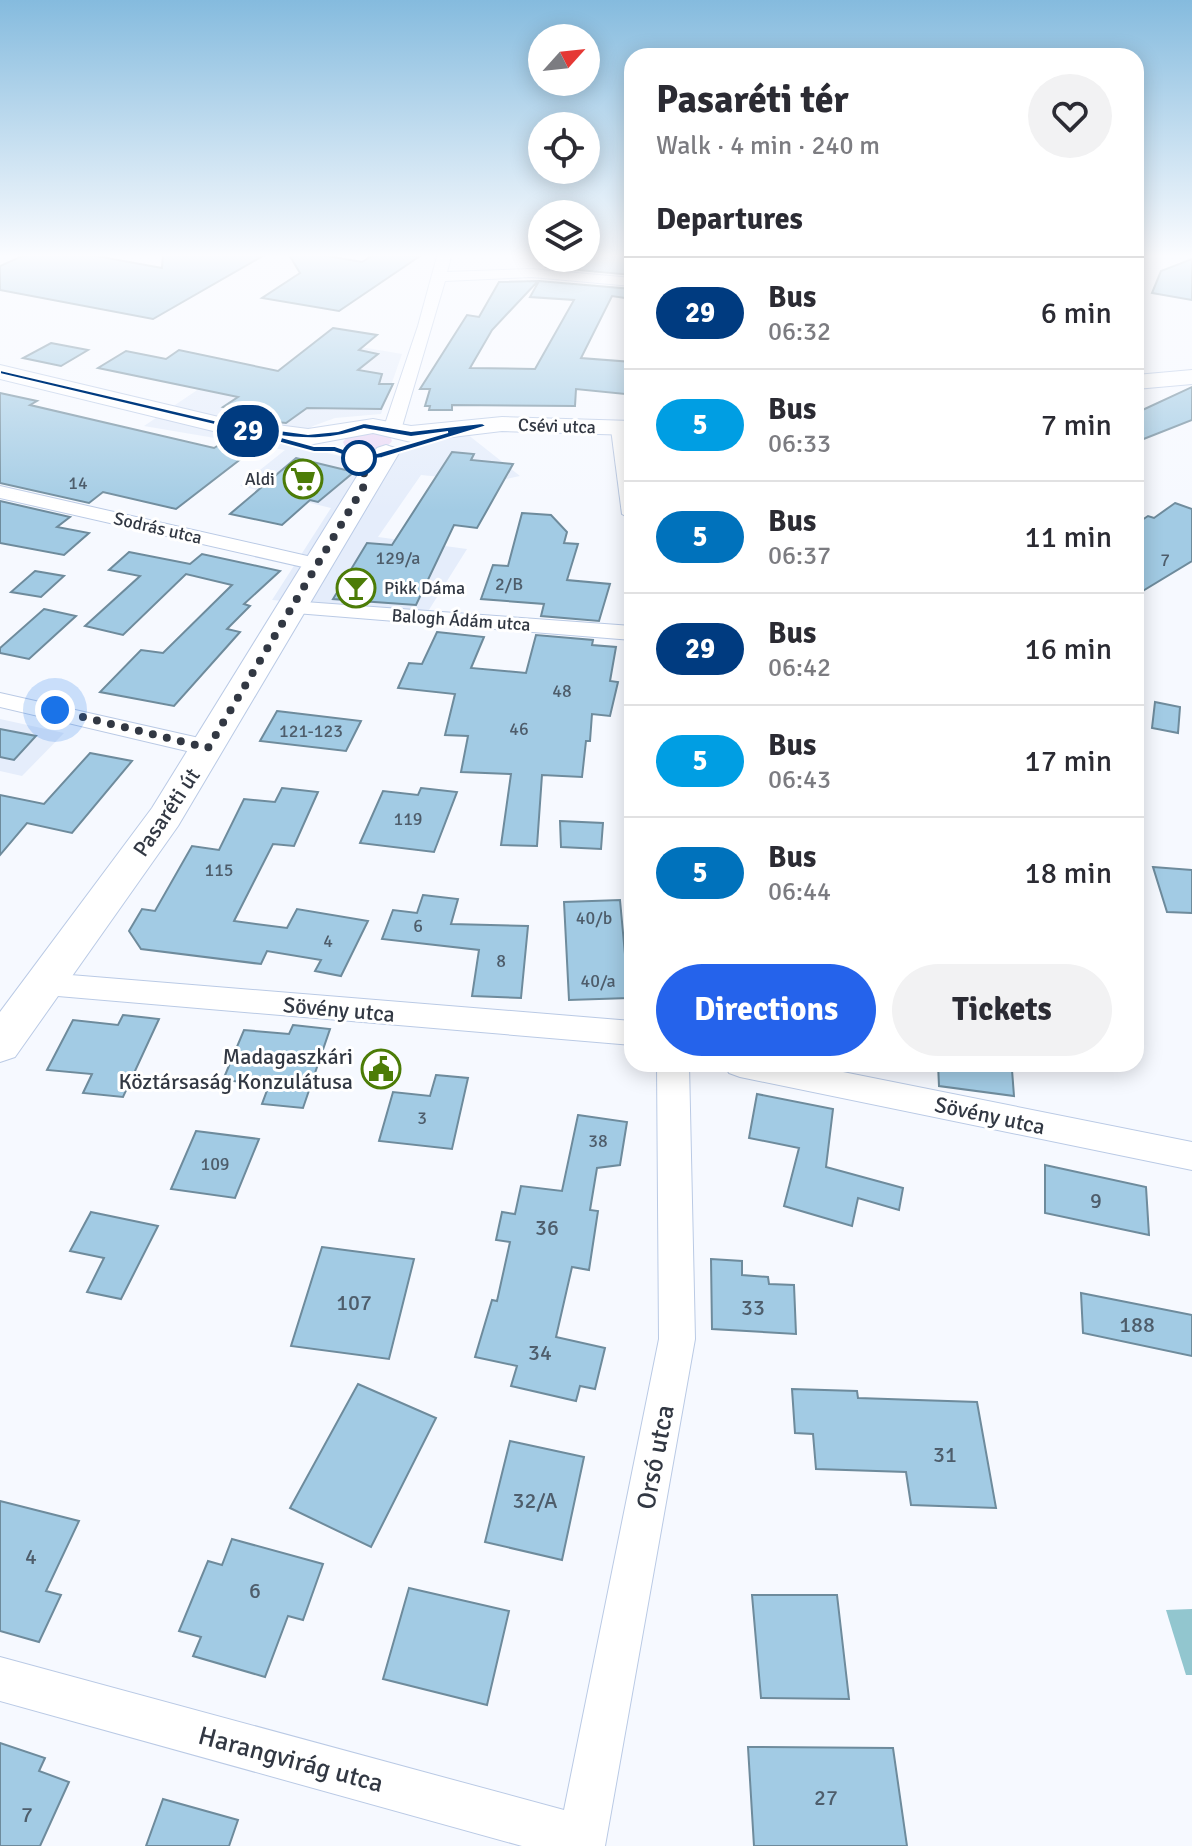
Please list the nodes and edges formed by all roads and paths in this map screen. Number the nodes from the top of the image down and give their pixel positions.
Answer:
1 (422, 339) edge
2 (0, 372) edge
3 (1192, 377) edge
4 (1144, 381) edge
5 (624, 428) edge
6 (390, 433) junction
7 (341, 447) junction
8 (364, 486) junction
9 (0, 492) edge
10 (316, 564) junction
11 (291, 607) junction
12 (624, 632) edge
13 (0, 700) edge
14 (208, 748) junction
15 (46, 984) junction
16 (624, 1032) edge
17 (0, 1045) edge
18 (673, 1072) edge
19 (779, 1072) edge
20 (1192, 1156) edge
21 (0, 1679) edge
22 (582, 1842) edge

1 - 6 street, Pasaréti út
2 - 7 street, Csévi utca
3 - 4 street
5 - 6 street, Csévi utca
6 - 7 street, Csévi utca
6 - 8 street, Pasaréti út
7 - 8 street
8 - 10 street, Pasaréti út
9 - 10 street, Sodrás utca
10 - 11 street, Pasaréti út
11 - 12 street, Balogh Ádám utca
11 - 14 street, Pasaréti út
13 - 14 street
14 - 15 street, Pasaréti út
15 - 16 street, Sövény utca
15 - 17 street, Pasaréti út
18 - 22 street, Orsó utca
19 - 20 street, Sövény utca
21 - 22 street, Harangvirág utca

